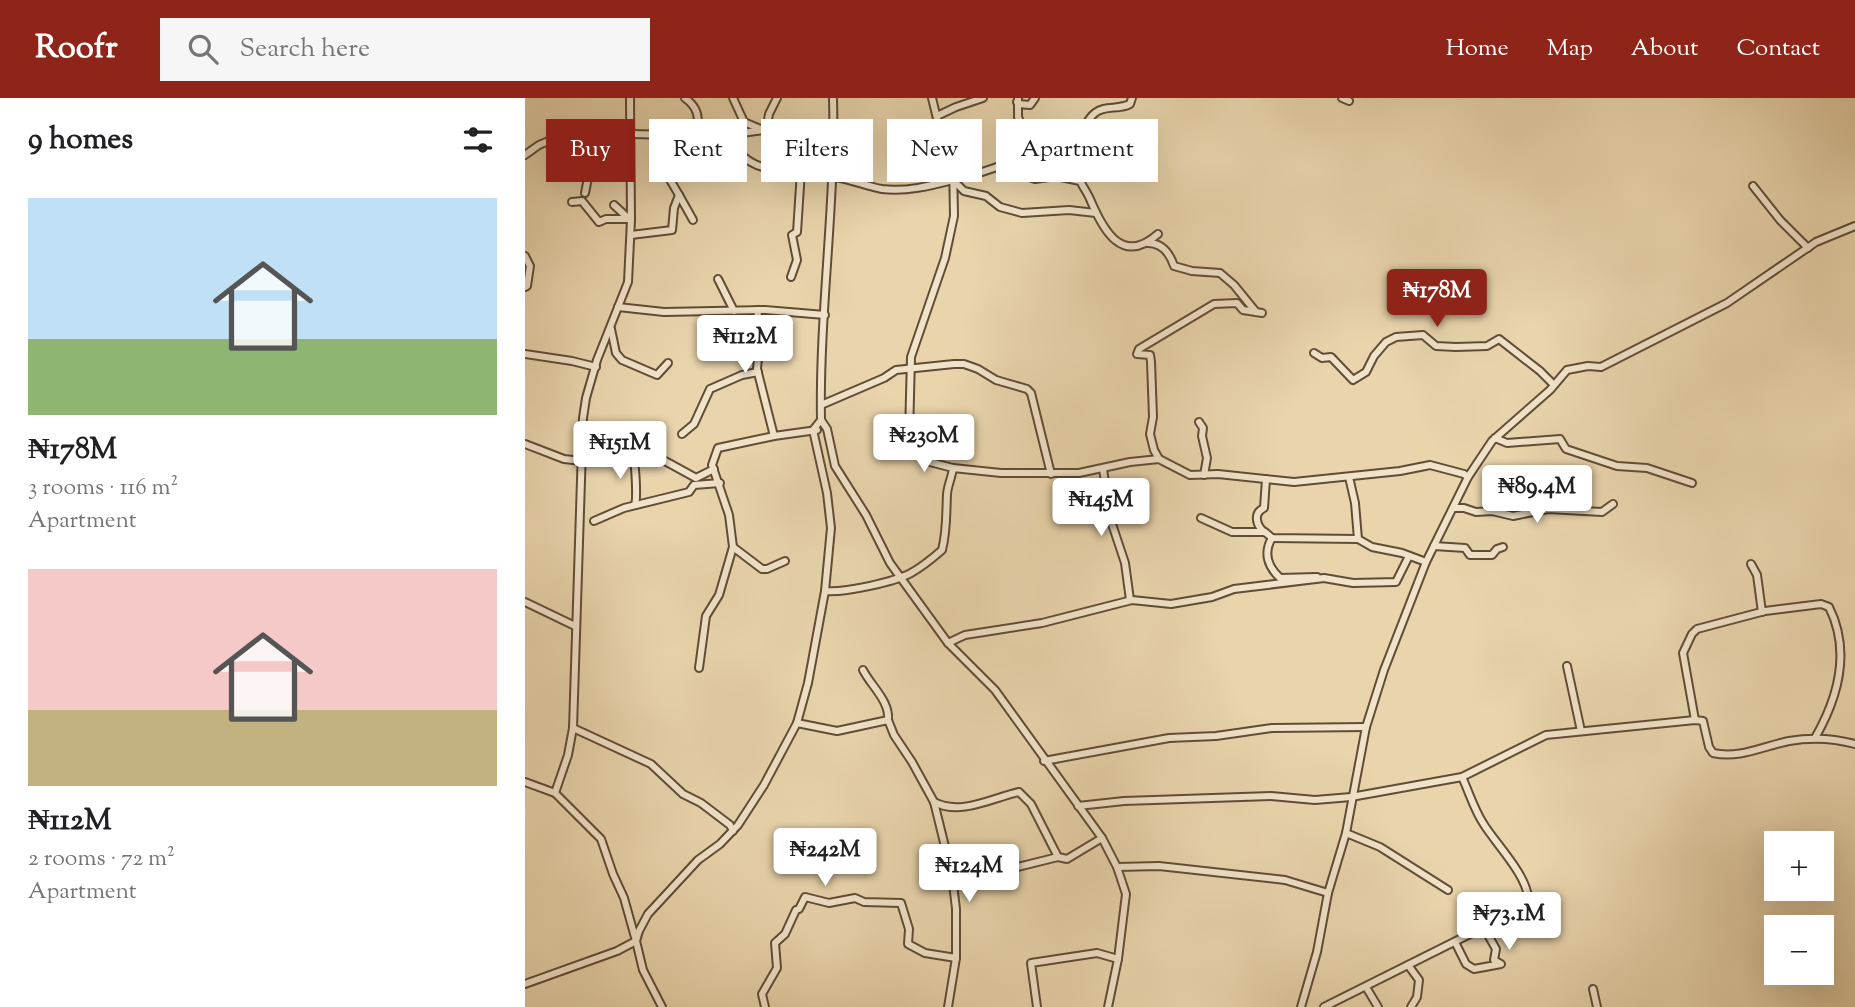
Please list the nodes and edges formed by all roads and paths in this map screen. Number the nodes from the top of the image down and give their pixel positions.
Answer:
1 (630, 98) edge
2 (685, 98) edge
3 (733, 98) edge
4 (778, 98) edge
5 (833, 98) edge
6 (932, 98) edge
7 (983, 98) edge
8 (1035, 98) edge
9 (1132, 98) edge
10 (1017, 100) edge
11 (937, 116) junction
12 (630, 119) edge
13 (698, 119) edge
14 (768, 119) edge
15 (833, 119) edge
16 (938, 119) edge
17 (1019, 119) edge
18 (1091, 119) edge
19 (761, 129) edge
20 (546, 142) edge
21 (525, 155) edge
22 (747, 162) edge
23 (587, 182) edge
24 (630, 182) edge
25 (671, 182) edge
26 (834, 182) edge
27 (854, 182) edge
28 (939, 182) edge
29 (953, 182) edge
30 (957, 182) edge
31 (1080, 182) edge
32 (1753, 186) dead end
33 (585, 193) dead end
34 (679, 195) junction
35 (572, 202) dead end
36 (614, 205) dead end
37 (1096, 214) junction
38 (630, 219) junction
39 (693, 220) dead end
40 (1855, 226) edge
41 (1158, 234) dead end
42 (631, 235) junction
43 (1148, 243) junction
44 (1808, 248) junction
45 (525, 256) edge
46 (791, 277) dead end
47 (719, 279) dead end
48 (525, 287) edge
49 (618, 307) junction
50 (758, 310) junction
51 (734, 311) junction
52 (825, 315) junction
53 (611, 328) junction
54 (1314, 353) dead end
55 (525, 355) edge
56 (668, 363) dead end
57 (596, 367) junction
58 (911, 367) junction
59 (758, 372) junction
60 (1554, 385) junction
61 (821, 405) junction
62 (821, 420) junction
63 (1199, 422) dead end
64 (827, 429) junction
65 (813, 430) junction
66 (682, 434) dead end
67 (774, 436) junction
68 (1495, 439) junction
69 (583, 443) junction
70 (525, 444) edge
71 (619, 451) junction
72 (1159, 459) junction
73 (582, 461) junction
74 (953, 468) junction
75 (1103, 469) junction
76 (714, 470) junction
77 (1051, 474) junction
78 (1203, 475) junction
79 (1349, 477) junction
80 (1468, 477) junction
81 (1266, 479) junction
82 (720, 483) junction
83 (1692, 483) dead end
84 (1613, 504) dead end
85 (635, 505) junction
86 (1453, 508) junction
87 (1201, 518) dead end
88 (594, 521) dead end
89 (1264, 532) junction
90 (1272, 538) junction
91 (1358, 539) junction
92 (1434, 546) junction
93 (733, 547) junction
94 (1503, 547) dead end
95 (1409, 556) junction
96 (785, 561) dead end
97 (1426, 562) junction
98 (1751, 564) dead end
99 (901, 576) junction
100 (1324, 578) junction
101 (825, 592) junction
102 (1130, 600) junction
103 (525, 602) edge
104 (1762, 612) junction
105 (575, 626) junction
106 (948, 643) junction
107 (1567, 666) dead end
108 (699, 668) dead end
109 (863, 670) dead end
110 (888, 720) junction
111 (1695, 720) junction
112 (797, 723) junction
113 (1366, 727) junction
114 (573, 728) junction
115 (1581, 731) junction
116 (1815, 738) junction
117 (1855, 744) edge
118 (1044, 761) junction
119 (1462, 777) junction
120 (525, 782) edge
121 (555, 793) junction
122 (1351, 797) junction
123 (934, 802) junction
124 (943, 806) junction
125 (1078, 806) junction
126 (936, 814) junction
127 (733, 831) junction
128 (1346, 833) junction
129 (1102, 838) junction
130 (1058, 857) junction
131 (1117, 867) junction
132 (952, 875) junction
133 (1448, 890) dead end
134 (1328, 893) junction
135 (1483, 926) junction
136 (636, 942) junction
137 (1455, 942) junction
138 (956, 958) junction
139 (1118, 959) junction
140 (1408, 965) junction
141 (525, 984) edge
142 (1366, 987) junction
143 (1593, 989) dead end
144 (662, 1007) edge
145 (765, 1007) edge
146 (948, 1007) edge
147 (1037, 1007) edge
148 (1108, 1007) edge
149 (1301, 1007) edge
150 (1324, 1007) edge
151 (1378, 1007) edge
152 (1411, 1007) edge
153 (1597, 1007) edge

1 - 12 street
2 - 13 street
3 - 19 street
4 - 14 street
5 - 15 street
6 - 11 street
7 - 11 street
8 - 10 street
9 - 18 street
10 - 17 street
11 - 16 street
20 - 21 street
22 - 46 street
23 - 33 street
24 - 38 street
25 - 34 street
26 - 52 street
27 - 28 street
29 - 58 street
30 - 37 street
31 - 37 street
32 - 44 street
34 - 39 street
34 - 42 street
35 - 38 street
36 - 38 street
37 - 43 street
38 - 42 street
40 - 44 street
41 - 43 street
42 - 49 street
43 - 72 street
44 - 60 street
45 - 48 street
47 - 51 street
49 - 51 street
49 - 53 street
50 - 51 street
50 - 52 street
50 - 59 street
52 - 61 street
53 - 56 street
53 - 57 street
54 - 60 street
55 - 57 street
57 - 69 street
58 - 61 street
58 - 74 street
58 - 77 street
59 - 66 street
59 - 67 street
60 - 68 street
61 - 62 street
62 - 64 street
62 - 65 street
63 - 78 street
64 - 65 street
64 - 99 street
65 - 67 street
65 - 101 street
67 - 76 street
68 - 80 street
68 - 83 street
69 - 71 street
69 - 73 street
70 - 73 street
71 - 76 street
71 - 85 street
72 - 75 street
72 - 78 street
73 - 105 street
74 - 77 street
74 - 99 street
75 - 77 street
75 - 102 street
76 - 82 street
78 - 81 street
79 - 80 street
79 - 81 street
79 - 91 street
80 - 86 street
81 - 89 street
82 - 85 street
82 - 93 street
84 - 86 street
85 - 88 street
86 - 92 street
87 - 89 street
89 - 90 street
90 - 91 street
90 - 100 street
91 - 95 street
92 - 94 street
92 - 97 street
93 - 96 street
93 - 108 street
95 - 97 street
95 - 100 street
97 - 113 street
98 - 104 street
99 - 101 street
99 - 106 street
100 - 102 street
101 - 112 street
102 - 106 street
103 - 105 street
104 - 111 street
104 - 116 street
105 - 114 street
106 - 118 street
107 - 115 street
109 - 110 street
110 - 112 street
110 - 123 street
111 - 115 street
111 - 116 street
112 - 127 street
113 - 118 street
113 - 122 street
114 - 121 street
114 - 127 street
115 - 119 street
116 - 117 street
118 - 125 street
119 - 122 street
119 - 135 street
120 - 121 street
121 - 136 street
122 - 125 street
122 - 128 street
123 - 124 street
123 - 126 street
124 - 126 street
124 - 130 street
125 - 129 street
126 - 132 street
127 - 136 street
128 - 133 street
128 - 134 street
129 - 130 street
129 - 131 street
130 - 132 street
131 - 134 street
131 - 139 street
132 - 138 street
134 - 149 street
135 - 137 street
135 - 137 street
136 - 141 street
136 - 144 street
137 - 140 street
138 - 145 street
138 - 146 street
139 - 147 street
139 - 148 street
140 - 142 street
140 - 152 street
142 - 150 street
142 - 151 street
143 - 153 street

